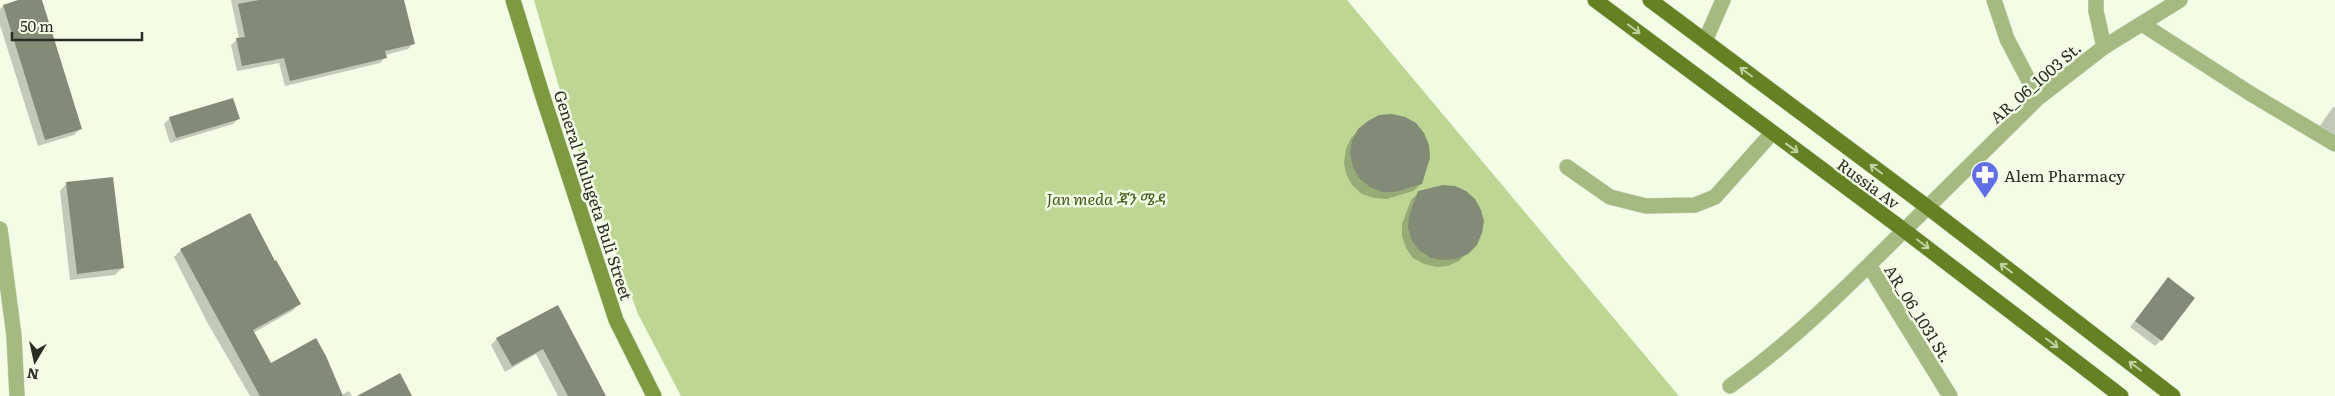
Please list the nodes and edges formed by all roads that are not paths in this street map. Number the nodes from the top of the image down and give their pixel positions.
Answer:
1 (513, 0) edge
2 (1595, 0) edge
3 (1650, 0) edge
4 (1723, 0) edge
5 (1994, 0) edge
6 (2096, 0) edge
7 (2180, 0) edge
8 (2142, 24) junction
9 (1705, 41) junction
10 (2104, 47) junction
11 (2038, 98) junction
12 (1772, 133) junction
13 (2335, 144) edge
14 (1567, 167) dead end
15 (1926, 206) junction
16 (0, 229) edge
17 (1905, 231) junction
18 (1869, 265) junction
19 (1730, 386) dead end
20 (17, 396) edge
21 (654, 396) edge
22 (1950, 396) edge
23 (2121, 396) edge
24 (2173, 396) edge

1 - 21 main road, General Mulugeta Buli Street
2 -> 12 main road, Russia Av
3 - 9 main road, Russia Av
4 - 9 street
5 - 11 street
6 - 10 street
7 - 8 street, AR_06_1003 St.
8 - 10 street, AR_06_1003 St.
8 - 13 street
15 -> 9 main road, Russia Av
10 - 11 street, AR_06_1003 St.
11 - 15 street, AR_06_1003 St.
12 - 14 street
12 -> 17 main road, Russia Av
15 - 17 street, AR_06_1003 St.
24 -> 15 main road, Russia Av
16 - 20 street
17 - 18 street, AR_06_1031 St.
17 -> 23 main road, Russia Av
18 - 19 street
18 - 22 street, AR_06_1031 St.

